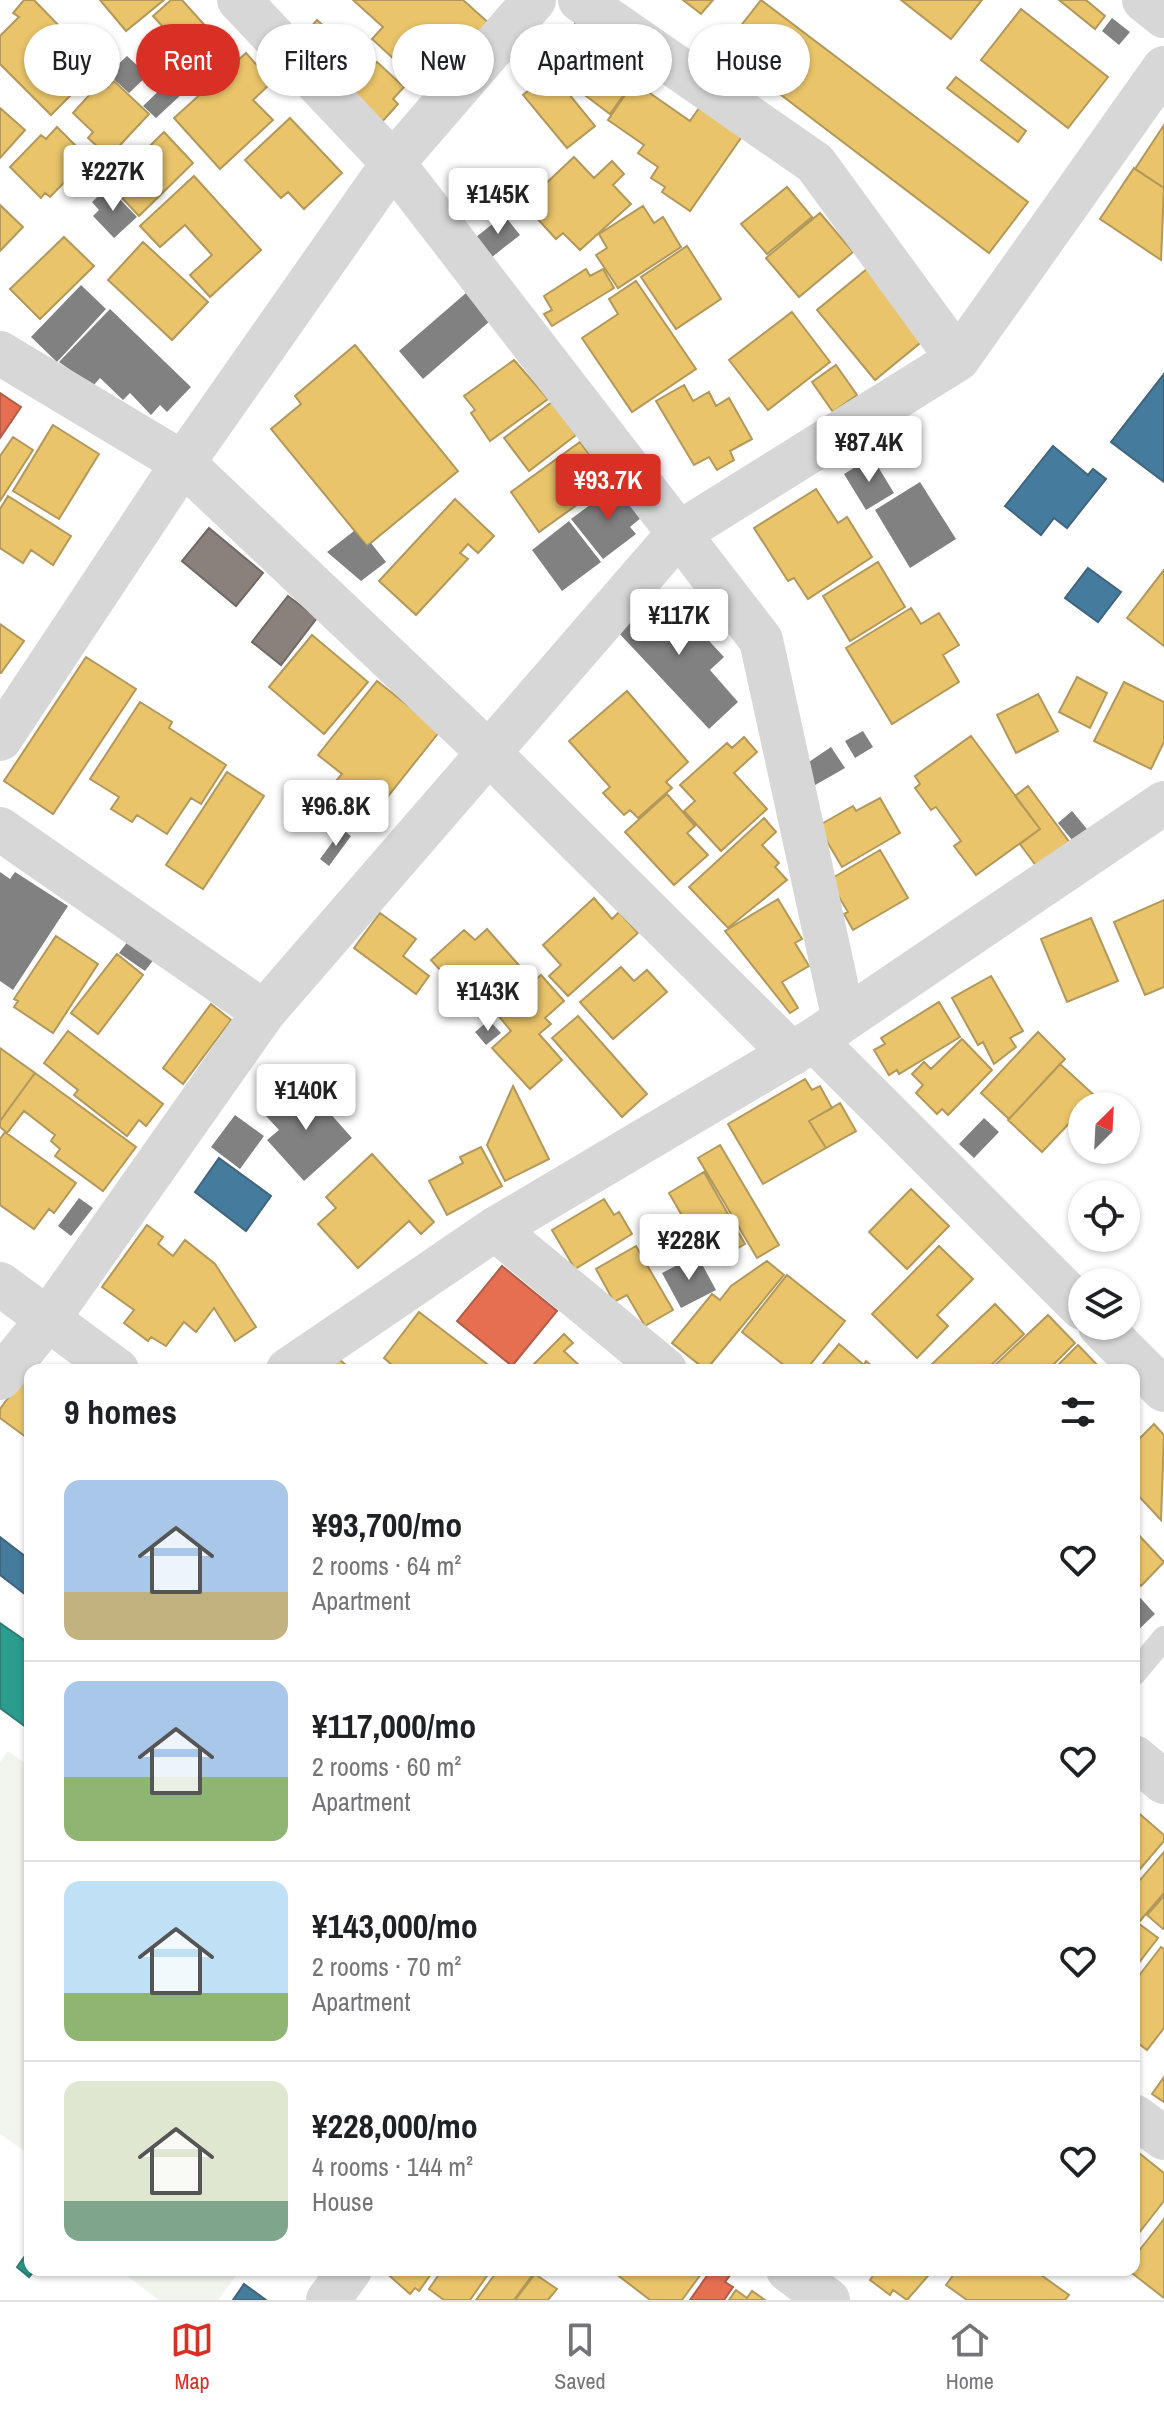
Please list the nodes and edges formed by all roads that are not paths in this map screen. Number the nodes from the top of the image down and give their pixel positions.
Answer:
1 (239, 0) edge
2 (534, 0) edge
3 (580, 0) edge
4 (1144, 0) edge
5 (1164, 16) edge
6 (1164, 68) edge
7 (393, 163) junction
8 (0, 353) edge
9 (958, 359) junction
10 (183, 463) junction
11 (679, 533) junction
12 (0, 739) edge
13 (488, 752) junction
14 (1164, 803) edge
15 (0, 829) edge
16 (264, 1012) junction
17 (817, 1038) junction
18 (495, 1229) junction
19 (0, 1284) edge
20 (1068, 1294) edge
21 (48, 1319) junction
22 (1114, 1340) edge
23 (109, 1364) edge
24 (297, 1364) edge
25 (658, 1364) edge
26 (1138, 1364) edge
27 (1140, 1366) edge
28 (0, 1378) edge
29 (1164, 1390) edge
30 (1164, 1638) edge
31 (1140, 1667) edge
32 (1140, 1762) edge
33 (1164, 1782) edge
34 (1140, 2120) edge
35 (1164, 2138) edge
36 (796, 2276) edge
37 (828, 2300) edge

1 - 7 street
2 - 7 street
3 - 9 street
4 - 5 street
6 - 9 street
7 - 10 street
7 - 11 street
8 - 10 street
9 - 11 street
10 - 12 street
10 - 13 street
11 - 13 street
11 - 17 street
13 - 16 street
13 - 17 street
14 - 17 street
15 - 16 street
16 - 21 street
17 - 18 street
17 - 20 street
18 - 24 street
18 - 25 street
19 - 21 street
21 - 23 street
21 - 28 street
22 - 26 street
27 - 29 street
30 - 31 lane
32 - 33 street
34 - 35 street
36 - 37 street

